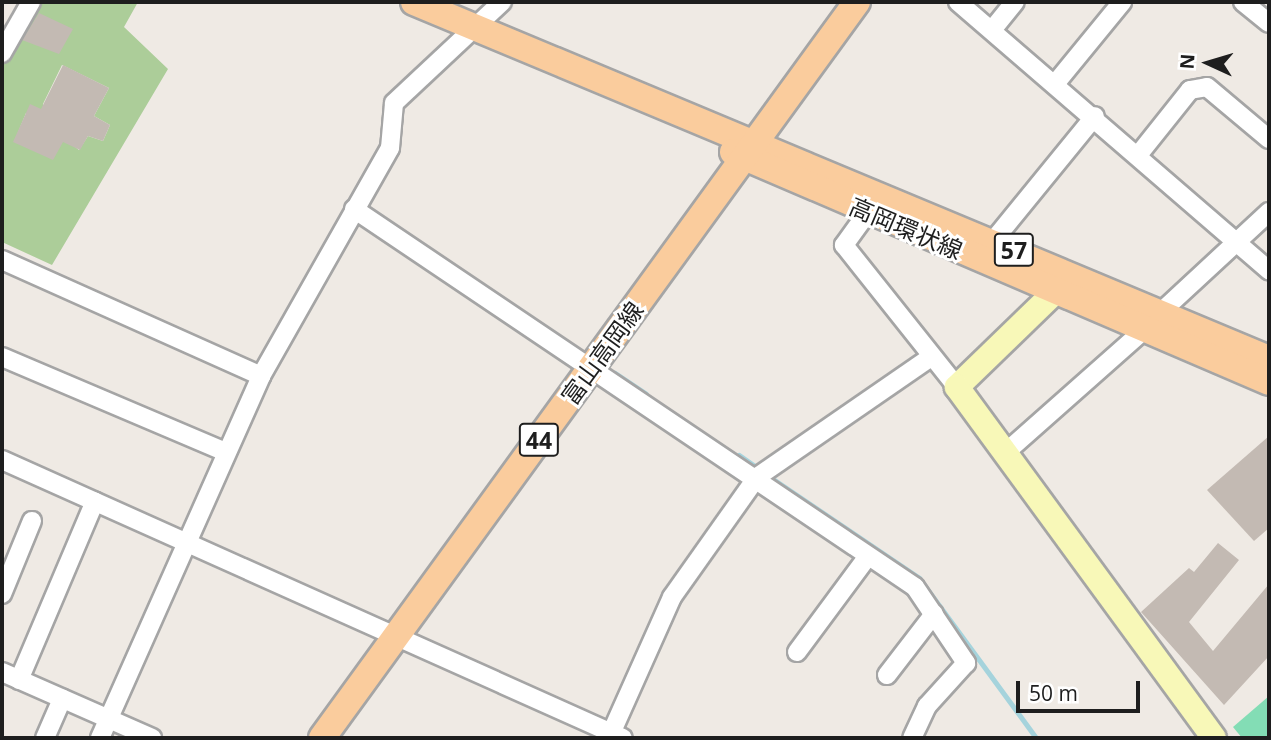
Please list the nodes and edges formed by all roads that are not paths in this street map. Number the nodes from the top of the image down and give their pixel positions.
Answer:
1 (31, 2) edge
2 (414, 2) edge
3 (502, 2) edge
4 (857, 2) edge
5 (958, 2) edge
6 (1015, 2) edge
7 (1122, 2) edge
8 (1244, 2) edge
9 (1269, 23) edge
10 (475, 25) junction
11 (992, 30) junction
12 (2, 54) edge
13 (1055, 84) junction
14 (1095, 116) junction
15 (1269, 139) edge
16 (751, 152) junction
17 (1139, 154) junction
18 (354, 209) junction
19 (868, 212) junction
20 (1269, 212) edge
21 (1240, 238) junction
22 (993, 241) junction
23 (2, 260) edge
24 (1269, 270) edge
25 (1059, 281) junction
26 (1153, 321) junction
27 (2, 357) edge
28 (932, 357) junction
29 (1269, 359) edge
30 (591, 368) junction
31 (261, 376) junction
32 (1269, 382) edge
33 (957, 387) junction
34 (226, 452) junction
35 (1005, 453) junction
36 (2, 460) edge
37 (761, 473) junction
38 (95, 501) junction
39 (32, 521) dead end
40 (188, 543) junction
41 (868, 556) junction
42 (2, 594) edge
43 (934, 614) junction
44 (396, 636) junction
45 (797, 652) dead end
46 (2, 672) edge
47 (887, 675) dead end
48 (19, 680) junction
49 (62, 699) junction
50 (109, 719) junction
51 (614, 737) edge
52 (45, 738) edge
53 (100, 738) edge
54 (152, 738) edge
55 (322, 738) edge
56 (912, 738) edge
57 (1214, 738) edge

1 - 12 street
2 - 10 main road, 高岡環状線 / 57
3 - 10 street
4 - 16 main road, 富山高岡線 / 44
5 - 11 street
6 - 11 street
7 - 13 street
8 - 9 street
10 - 16 main road, 高岡環状線 / 57
10 - 18 street
11 - 13 street
13 - 14 street
14 - 17 street
14 - 22 street
15 - 17 street
16 - 19 main road, 高岡環状線 / 57
16 - 22 main road, 高岡環状線 / 57
16 - 30 main road, 富山高岡線 / 44
17 - 21 street
18 - 30 street
18 - 31 street
19 - 25 main road, 高岡環状線 / 57
19 - 28 street
20 - 21 street
21 - 24 street
21 - 26 street
22 - 25 main road, 高岡環状線 / 57
23 - 31 street
25 - 26 main road, 高岡環状線 / 57
25 - 33 street
26 - 29 main road, 高岡環状線 / 57
26 - 32 main road, 高岡環状線 / 57
26 - 35 street
27 - 34 street
28 - 33 street
28 - 37 street
30 - 37 street
30 - 44 main road, 富山高岡線 / 44
31 - 34 street
33 - 35 street
34 - 40 street
35 - 57 street
36 - 38 street
37 - 41 street
37 - 51 street
38 - 40 street
38 - 48 street
39 - 42 street
40 - 44 street
40 - 50 street
41 - 43 street
41 - 45 street
43 - 47 street
43 - 56 street
44 - 51 street
44 - 55 main road, 富山高岡線 / 44
46 - 48 street
48 - 49 street
49 - 50 street
49 - 52 street
50 - 53 street
50 - 54 street

